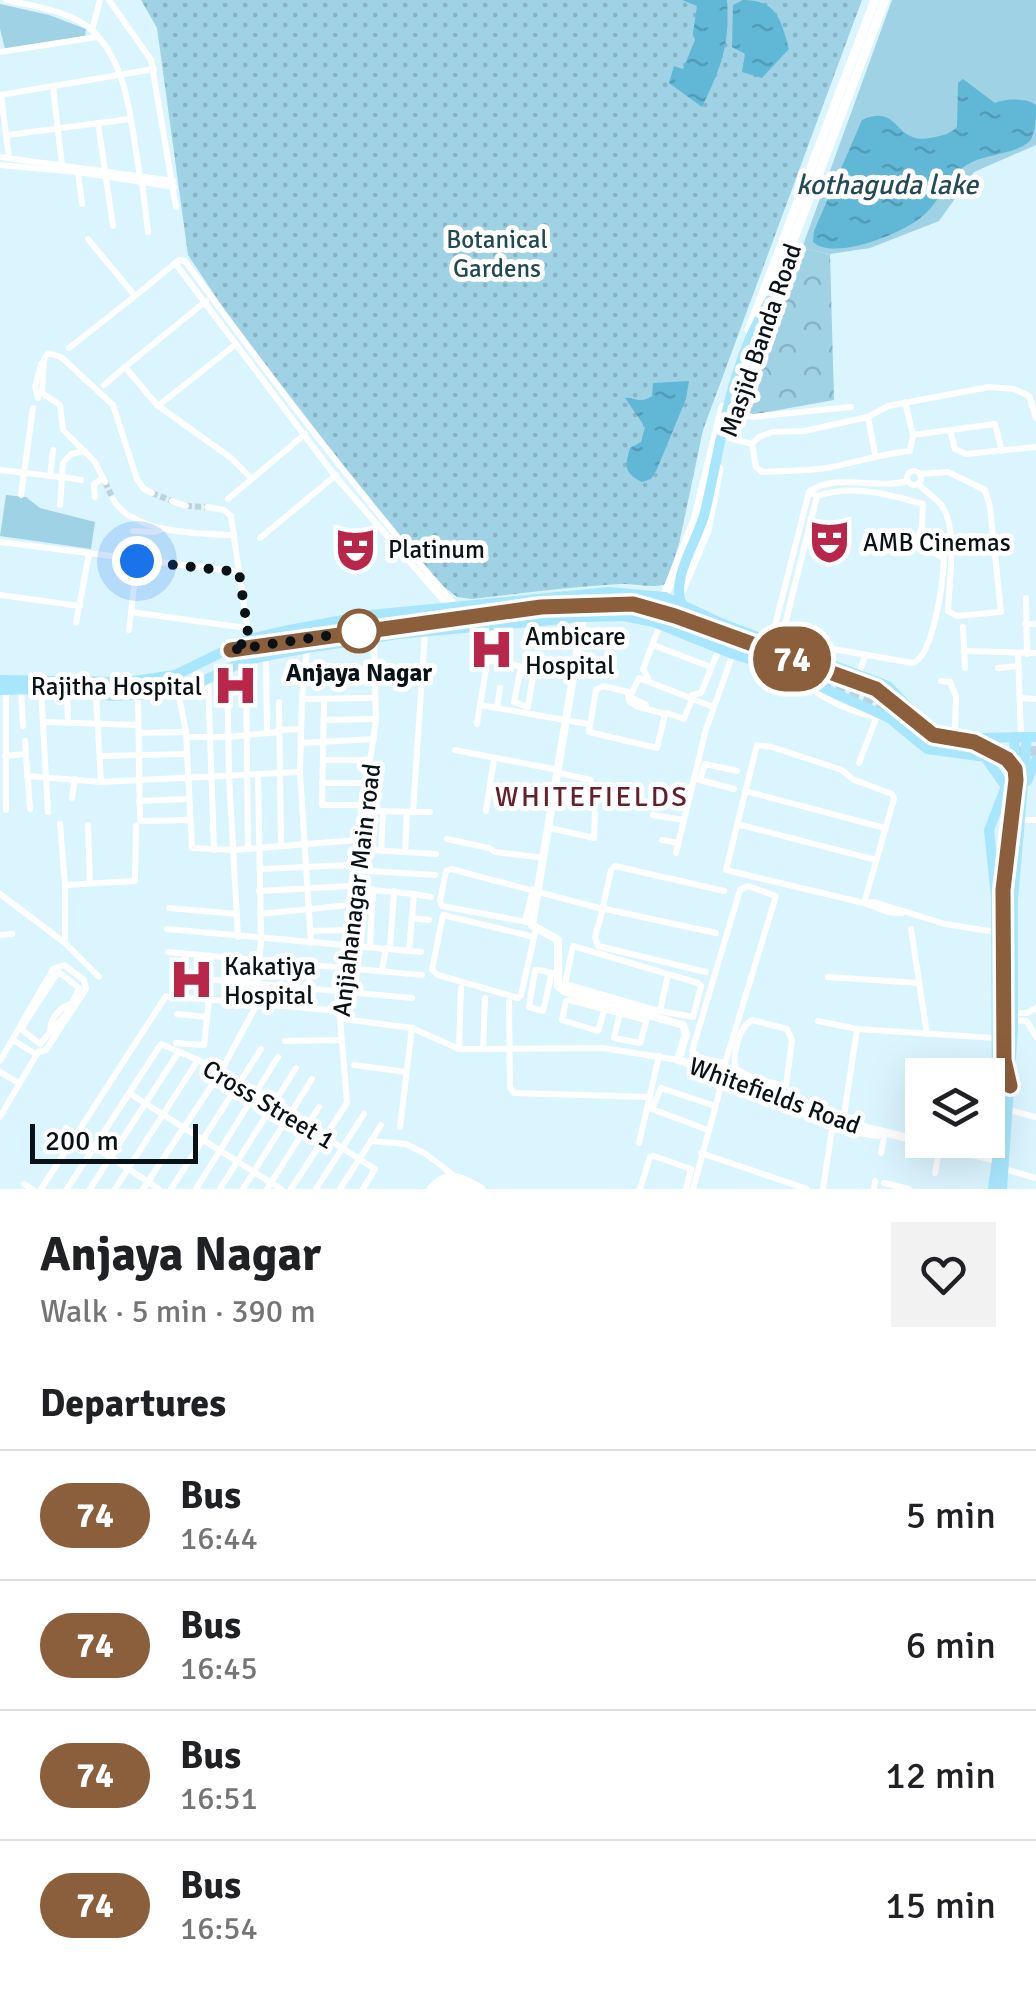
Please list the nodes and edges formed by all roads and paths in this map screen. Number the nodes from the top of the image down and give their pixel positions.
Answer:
1 (6, 0) edge
2 (58, 0) edge
3 (100, 0) edge
4 (109, 0) edge
5 (875, 0) edge
6 (885, 0) edge
7 (55, 11) junction
8 (95, 33) junction
9 (0, 52) edge
10 (154, 70) junction
11 (122, 75) junction
12 (53, 87) junction
13 (0, 94) edge
14 (130, 119) junction
15 (98, 123) junction
16 (59, 128) junction
17 (8, 135) junction
18 (0, 157) edge
19 (10, 158) junction
20 (0, 165) edge
21 (62, 165) junction
22 (78, 172) junction
23 (107, 173) junction
24 (141, 179) junction
25 (174, 184) junction
26 (82, 204) dead end
27 (176, 207) dead end
28 (113, 226) dead end
29 (148, 232) dead end
30 (88, 239) dead end
31 (135, 296) junction
32 (208, 300) junction
33 (770, 300) junction
34 (239, 342) junction
35 (69, 348) dead end
36 (44, 359) junction
37 (125, 367) junction
38 (104, 385) dead end
39 (38, 398) dead end
40 (904, 402) junction
41 (158, 406) junction
42 (851, 407) dead end
43 (33, 408) dead end
44 (732, 413) junction
45 (781, 414) junction
46 (868, 417) junction
47 (1036, 418) edge
48 (786, 430) junction
49 (950, 430) junction
50 (307, 433) junction
51 (912, 435) junction
52 (726, 437) junction
53 (752, 444) junction
54 (1036, 446) edge
55 (53, 450) dead end
56 (85, 451) junction
57 (1002, 451) junction
58 (875, 454) junction
59 (0, 470) edge
60 (24, 473) junction
61 (338, 474) junction
62 (920, 474) junction
63 (50, 476) junction
64 (62, 477) junction
65 (252, 479) junction
66 (82, 480) dead end
67 (908, 482) junction
68 (918, 484) junction
69 (809, 492) junction
70 (152, 493) tunnel mouth
71 (20, 495) dead end
72 (817, 496) junction
73 (96, 497) dead end
74 (113, 499) tunnel mouth
75 (228, 499) dead end
76 (172, 501) tunnel mouth
77 (60, 506) dead end
78 (186, 506) tunnel mouth
79 (207, 508) tunnel mouth
80 (163, 528) junction
81 (134, 531) dead end
82 (234, 535) junction
83 (260, 538) dead end
84 (0, 542) edge
85 (996, 550) junction
86 (951, 552) junction
87 (89, 554) junction
88 (137, 561) junction
89 (239, 572) junction
90 (0, 595) edge
91 (1026, 598) dead end
92 (670, 600) junction
93 (488, 602) junction
94 (80, 606) junction
95 (453, 606) junction
96 (131, 612) junction
97 (583, 616) junction
98 (76, 623) dead end
99 (1025, 624) junction
100 (1036, 624) edge
101 (660, 625) junction
102 (491, 626) junction
103 (775, 628) junction
104 (963, 628) dead end
105 (129, 630) dead end
106 (784, 631) junction
107 (425, 632) junction
108 (374, 637) junction
109 (249, 638) junction
110 (748, 643) junction
111 (775, 644) junction
112 (653, 645) junction
113 (307, 648) junction
114 (720, 648) junction
115 (964, 650) junction
116 (733, 654) junction
117 (1018, 654) junction
118 (1032, 654) edge
119 (266, 655) junction
120 (865, 656) junction
121 (246, 660) junction
122 (487, 660) junction
123 (519, 666) junction
124 (1019, 666) junction
125 (227, 667) junction
126 (712, 668) junction
127 (788, 668) junction
128 (965, 668) dead end
129 (998, 668) dead end
130 (534, 671) junction
131 (303, 676) junction
132 (375, 676) junction
133 (858, 676) junction
134 (208, 677) junction
135 (574, 677) junction
136 (822, 680) tunnel mouth
137 (941, 681) dead end
138 (111, 682) junction
139 (126, 682) junction
140 (2, 686) edge
141 (500, 688) dead end
142 (21, 689) junction
143 (41, 689) junction
144 (178, 691) junction
145 (68, 692) junction
146 (96, 696) junction
147 (112, 696) junction
148 (132, 696) junction
149 (375, 698) junction
150 (1021, 698) junction
151 (1036, 698) edge
152 (302, 699) junction
153 (324, 699) junction
154 (692, 699) junction
155 (279, 702) dead end
156 (480, 705) junction
157 (498, 706) junction
158 (713, 707) junction
159 (512, 708) junction
160 (528, 710) junction
161 (883, 717) junction
162 (376, 719) junction
163 (324, 720) junction
164 (567, 720) junction
165 (43, 722) junction
166 (68, 723) junction
167 (98, 724) junction
168 (477, 724) dead end
169 (588, 724) junction
170 (23, 726) dead end
171 (139, 729) junction
172 (301, 729) junction
173 (278, 731) junction
174 (267, 733) junction
175 (186, 734) junction
176 (247, 734) junction
177 (955, 735) junction
178 (210, 737) junction
179 (228, 737) junction
180 (1027, 738) edge
181 (374, 739) junction
182 (25, 741) dead end
183 (324, 741) junction
184 (301, 742) junction
185 (974, 742) junction
186 (455, 750) dead end
187 (26, 754) junction
188 (186, 754) junction
189 (4, 756) junction
190 (100, 756) junction
191 (138, 756) junction
192 (494, 759) junction
193 (986, 759) junction
194 (323, 760) junction
195 (370, 760) junction
196 (1025, 760) edge
197 (859, 763) dead end
198 (737, 771) dead end
199 (300, 772) junction
200 (559, 772) junction
201 (278, 773) junction
202 (246, 774) junction
203 (258, 774) junction
204 (27, 776) junction
205 (47, 776) junction
206 (186, 776) junction
207 (212, 776) junction
208 (229, 776) junction
209 (698, 777) junction
210 (75, 779) junction
211 (138, 780) junction
212 (591, 780) dead end
213 (101, 782) junction
214 (322, 783) junction
215 (366, 783) junction
216 (1007, 788) junction
217 (734, 789) dead end
218 (745, 791) junction
219 (72, 798) dead end
220 (187, 798) junction
221 (139, 801) junction
222 (361, 808) junction
223 (30, 809) dead end
224 (6, 810) dead end
225 (486, 810) dead end
226 (383, 811) junction
227 (48, 812) dead end
228 (410, 812) junction
229 (430, 812) dead end
230 (594, 814) dead end
231 (653, 814) dead end
232 (190, 820) junction
233 (684, 820) junction
234 (1018, 820) junction
235 (1036, 820) edge
236 (60, 824) dead end
237 (736, 824) junction
238 (88, 825) dead end
239 (136, 826) dead end
240 (550, 828) junction
241 (885, 828) junction
242 (447, 839) dead end
243 (662, 840) dead end
244 (678, 843) junction
245 (304, 844) junction
246 (356, 845) junction
247 (281, 846) junction
248 (261, 847) junction
249 (248, 848) junction
250 (214, 850) junction
251 (234, 850) junction
252 (382, 851) junction
253 (405, 852) junction
254 (676, 853) dead end
255 (436, 854) dead end
256 (545, 858) junction
257 (876, 860) junction
258 (306, 867) junction
259 (354, 867) junction
260 (260, 869) junction
261 (436, 875) dead end
262 (90, 883) junction
263 (66, 886) junction
264 (351, 887) junction
265 (308, 888) junction
266 (374, 890) junction
267 (536, 890) junction
268 (259, 891) junction
269 (394, 891) junction
270 (724, 892) dead end
271 (0, 894) edge
272 (414, 894) junction
273 (431, 897) dead end
274 (864, 902) junction
275 (350, 906) junction
276 (169, 908) dead end
277 (310, 908) junction
278 (602, 909) junction
279 (238, 914) junction
280 (260, 914) junction
281 (412, 918) junction
282 (429, 920) dead end
283 (168, 929) dead end
284 (532, 929) junction
285 (911, 929) dead end
286 (347, 930) junction
287 (310, 931) junction
288 (995, 932) junction
289 (716, 933) dead end
290 (12, 934) dead end
291 (0, 935) edge
292 (238, 937) junction
293 (260, 939) junction
294 (64, 943) junction
295 (312, 943) junction
296 (345, 945) junction
297 (370, 946) junction
298 (388, 948) junction
299 (408, 950) junction
300 (168, 952) dead end
301 (422, 952) dead end
302 (186, 954) junction
303 (258, 961) junction
304 (83, 963) junction
305 (344, 967) junction
306 (382, 970) junction
307 (706, 972) dead end
308 (76, 973) junction
309 (555, 974) junction
310 (422, 975) dead end
311 (668, 975) junction
312 (100, 977) dead end
313 (828, 977) dead end
314 (256, 983) junction
315 (920, 983) junction
316 (462, 988) dead end
317 (342, 990) junction
318 (39, 995) junction
319 (412, 998) dead end
320 (485, 998) dead end
321 (209, 1000) junction
322 (509, 1002) dead end
323 (68, 1006) junction
324 (256, 1006) junction
325 (605, 1006) junction
326 (1036, 1008) edge
327 (620, 1013) junction
328 (177, 1014) dead end
329 (342, 1015) junction
330 (655, 1015) junction
331 (1015, 1016) junction
332 (1027, 1016) junction
333 (207, 1018) junction
334 (64, 1019) junction
335 (818, 1021) dead end
336 (412, 1028) junction
337 (858, 1029) junction
338 (50, 1031) junction
339 (926, 1034) junction
340 (996, 1038) junction
341 (1036, 1038) edge
342 (13, 1040) junction
343 (340, 1040) junction
344 (286, 1041) dead end
345 (176, 1043) dead end
346 (460, 1049) junction
347 (484, 1049) junction
348 (509, 1049) junction
349 (261, 1050) dead end
350 (178, 1053) junction
351 (37, 1055) junction
352 (660, 1056) junction
353 (278, 1057) dead end
354 (0, 1060) edge
355 (198, 1060) junction
356 (678, 1060) junction
357 (724, 1063) junction
358 (354, 1065) dead end
359 (296, 1068) dead end
360 (0, 1072) edge
361 (406, 1072) junction
362 (220, 1073) junction
363 (722, 1074) junction
364 (312, 1079) dead end
365 (754, 1082) junction
366 (18, 1084) junction
367 (240, 1084) junction
368 (1010, 1086) junction
369 (130, 1093) junction
370 (256, 1093) junction
371 (650, 1097) junction
372 (8, 1099) junction
373 (146, 1103) junction
374 (0, 1104) edge
375 (273, 1104) junction
376 (714, 1106) junction
377 (319, 1107) dead end
378 (1009, 1110) junction
379 (164, 1114) junction
380 (364, 1114) dead end
381 (290, 1115) junction
382 (0, 1118) edge
383 (830, 1118) junction
384 (1036, 1118) edge
385 (843, 1122) junction
386 (380, 1125) dead end
387 (308, 1126) junction
388 (66, 1128) dead end
389 (184, 1128) junction
390 (400, 1128) dead end
391 (708, 1130) junction
392 (881, 1134) junction
393 (76, 1136) junction
394 (325, 1137) junction
395 (204, 1139) junction
396 (905, 1139) edge
397 (371, 1141) junction
398 (639, 1143) dead end
399 (95, 1148) junction
400 (342, 1148) junction
401 (221, 1150) junction
402 (881, 1152) dead end
403 (701, 1153) junction
404 (111, 1158) junction
405 (938, 1158) edge
406 (981, 1158) edge
407 (359, 1159) junction
408 (238, 1160) junction
409 (1002, 1164) junction
410 (128, 1169) junction
411 (254, 1172) junction
412 (935, 1173) dead end
413 (453, 1174) junction
414 (1036, 1178) edge
415 (24, 1184) dead end
416 (878, 1184) edge
417 (145, 1185) edge
418 (269, 1186) edge
419 (32, 1189) edge
420 (41, 1189) edge
421 (67, 1189) edge
422 (90, 1189) edge
423 (115, 1189) edge
424 (159, 1189) edge
425 (170, 1189) edge
426 (196, 1189) edge
427 (220, 1189) edge
428 (243, 1189) edge
429 (281, 1189) edge
430 (291, 1189) edge
431 (316, 1189) edge
432 (340, 1189) edge
433 (362, 1189) edge
434 (431, 1189) edge
435 (442, 1189) edge
436 (465, 1189) edge
437 (481, 1189) edge
438 (640, 1189) edge
439 (689, 1189) edge
440 (808, 1189) edge
441 (821, 1189) edge
442 (909, 1189) edge
443 (993, 1189) edge
444 (1002, 1189) edge

1 - 7 street
2 - 7 street
3 - 8 street
4 - 10 street
5 - 92 main road, Masjid Banda Road
6 - 33 main road, Masjid Banda Road
7 - 8 street
8 - 9 street
8 - 11 street
10 - 11 street
10 - 25 street
11 - 12 street
11 - 14 street
12 - 13 street
12 - 16 street
13 - 17 street
14 - 15 street
14 - 24 street
15 - 16 street
15 - 23 street
16 - 17 street
16 - 21 street
17 - 19 street
18 - 19 street
19 - 21 street
20 - 22 street
21 - 23 street
22 - 23 street
22 - 26 street
23 - 24 street
23 - 28 street
24 - 25 street
24 - 29 street
25 - 27 street
30 - 31 street
31 - 32 street
31 - 35 street
32 - 34 street
32 - 37 street
33 - 44 main road, Masjid Banda Road
33 - 110 main road
34 - 41 street
34 - 50 street
36 - 39 street
36 - 56 street
36 - 70 street
37 - 38 street
37 - 41 street
40 - 46 street
40 - 47 street
40 - 51 street
41 - 65 street
42 - 45 street
43 - 60 street
44 - 45 street
44 - 52 main road, Masjid Banda Road
45 - 48 street
46 - 48 street
46 - 58 street
48 - 53 street
49 - 51 street
49 - 57 street
49 - 57 street
50 - 61 street
50 - 65 street
51 - 58 street
52 - 53 street
52 - 92 main road, Masjid Banda Road
53 - 58 street
54 - 57 street
55 - 63 street
56 - 64 street
56 - 73 street
59 - 60 street
60 - 63 street
60 - 71 street
61 - 83 street
61 - 95 street
62 - 67 street
62 - 68 street
62 - 85 street
63 - 64 street
64 - 66 street
64 - 77 street
65 - 75 street
67 - 68 street
67 - 69 street
68 - 86 street
69 - 72 street
69 - 103 street
72 - 106 street
72 - 120 street
74 - 80 street
76 - 78 street
79 - 82 street
80 - 81 street
80 - 82 street
82 - 89 street
84 - 87 street
85 - 86 street
85 - 86 street
87 - 88 street
87 - 94 street
88 - 89 street
88 - 96 street
89 - 109 street
90 - 94 street
91 - 99 street
92 - 93 main road
92 - 101 main road, Masjid Banda Road
92 - 111 main road
93 - 95 main road
93 - 102 street
94 - 98 street
95 - 109 main road
96 - 105 street
96 - 109 street
97 - 101 main road
97 - 102 main road
97 - 135 street
99 - 100 street
99 - 118 street
101 - 112 street
101 - 114 main road
102 - 107 main road
102 - 122 street
103 - 106 street
103 - 111 street
104 - 115 street
106 - 111 street
106 - 120 street
107 - 108 main road
107 - 228 street
108 - 113 main road
108 - 132 street, Anjiahanagar Main road
109 - 110 main road
109 - 139 main road
110 - 185 main road
111 - 133 main road
112 - 126 street
112 - 126 street
113 - 119 main road
113 - 131 street
114 - 116 main road
114 - 126 street
115 - 117 street
115 - 128 street
116 - 127 main road
116 - 158 street
117 - 118 street
117 - 124 street
119 - 121 main road
119 - 174 street
120 - 133 street
121 - 125 main road
121 - 176 street
122 - 123 street
122 - 156 street
123 - 130 street
123 - 159 street
124 - 129 street
124 - 150 street
125 - 134 main road
125 - 179 street
127 - 136 main road
127 - 161 main road
130 - 135 street
130 - 160 street
130 - 160 street
131 - 132 street
131 - 152 street
132 - 149 street, Anjiahanagar Main road
133 - 177 main road
134 - 144 main road
134 - 178 street
135 - 164 street
137 - 177 street
138 - 139 main road
138 - 140 main road
138 - 147 main road
139 - 148 main road
140 - 142 main road
140 - 189 street
141 - 157 street
142 - 143 main road
142 - 170 street
143 - 145 main road
143 - 165 street
144 - 148 main road
144 - 175 street
145 - 146 main road
145 - 166 street
146 - 147 main road
146 - 167 street
147 - 148 main road
148 - 171 street
149 - 153 street
149 - 162 street, Anjiahanagar Main road
150 - 151 street
150 - 180 street
152 - 153 street
152 - 172 street
153 - 163 street
154 - 154 street
154 - 158 street
155 - 173 street
156 - 157 street
156 - 168 street
157 - 159 street
158 - 209 street
159 - 160 street
160 - 164 street
161 - 193 main road
161 - 197 street
162 - 163 street
162 - 181 street, Anjiahanagar Main road
163 - 183 street
164 - 169 street
164 - 200 street
165 - 166 street
165 - 205 street
166 - 167 street
167 - 171 street
167 - 190 street
169 - 169 street
171 - 175 street
171 - 191 street
172 - 173 street
172 - 184 street
173 - 174 street
173 - 201 street
174 - 176 street
175 - 178 street
175 - 188 street
176 - 179 street
176 - 202 street
177 - 180 main road
178 - 179 street
178 - 207 street
179 - 208 street
180 - 185 main road
180 - 196 main road
181 - 183 street
181 - 195 street, Anjiahanagar Main road
182 - 187 street
183 - 184 street
183 - 194 street
184 - 199 street
185 - 368 main road
186 - 192 street
187 - 189 street
187 - 204 street
188 - 191 street
188 - 206 street
189 - 224 street
190 - 191 street
190 - 213 street
191 - 211 street
192 - 200 street
192 - 225 street
193 - 196 main road
193 - 216 main road
194 - 195 street
194 - 214 street
195 - 215 street, Anjiahanagar Main road
196 - 216 main road
196 - 234 main road
198 - 209 street
199 - 201 street
199 - 245 street
200 - 212 street
200 - 240 street
201 - 203 street
201 - 247 street
202 - 203 street
202 - 208 street
202 - 249 street
203 - 248 street
204 - 205 street
204 - 223 street
205 - 210 street
205 - 227 street
206 - 207 street
206 - 211 street
206 - 220 street
207 - 208 street
207 - 250 street
208 - 251 street
209 - 217 street
209 - 233 street
210 - 213 street
210 - 219 street
211 - 213 street
211 - 221 street
214 - 215 street
214 - 222 street
215 - 222 street, Anjiahanagar Main road
216 - 288 main road
218 - 237 street
218 - 241 street
218 - 241 street
220 - 221 street
220 - 232 street
221 - 232 street
222 - 226 street
222 - 246 street, Anjiahanagar Main road
226 - 228 street
226 - 252 street
228 - 229 street
228 - 253 street
230 - 240 street
231 - 233 street
232 - 250 street
233 - 244 street
234 - 235 street
234 - 331 main road
236 - 263 street
237 - 257 street
237 - 274 street
238 - 262 street
239 - 262 street
240 - 256 street
241 - 257 street
242 - 256 street
243 - 244 street
244 - 254 street
245 - 246 street
245 - 247 street
245 - 258 street
246 - 252 street
246 - 259 street, Anjiahanagar Main road
247 - 248 street
248 - 249 street
248 - 260 street
249 - 251 street
250 - 251 street
251 - 279 street
252 - 253 street
253 - 255 street
256 - 267 street
257 - 274 street
258 - 259 street
258 - 260 street
258 - 265 street
259 - 261 street
259 - 264 street, Anjiahanagar Main road
260 - 268 street
262 - 263 street
263 - 294 street
264 - 265 street
264 - 266 street
264 - 275 street, Anjiahanagar Main road
265 - 268 street
265 - 277 street
266 - 269 street
266 - 297 street
267 - 278 street
267 - 284 street
267 - 284 street
268 - 280 street
269 - 272 street
269 - 298 street
270 - 278 street
271 - 294 street
272 - 273 street
272 - 281 street
274 - 288 street
275 - 277 street
275 - 286 street, Anjiahanagar Main road
276 - 279 street
277 - 280 street
277 - 287 street
278 - 289 street
278 - 307 street
279 - 292 street
280 - 293 street
281 - 282 street
281 - 299 street
283 - 292 street
284 - 284 street
284 - 309 street
285 - 315 street
286 - 287 street
286 - 296 street, Anjiahanagar Main road
287 - 295 street
288 - 340 main road
290 - 291 street
292 - 293 street
293 - 295 street
293 - 303 street
294 - 304 street
295 - 296 street
296 - 297 street
296 - 305 street, Anjiahanagar Main road
297 - 298 street
298 - 299 street
298 - 306 street
299 - 301 street
300 - 302 street
302 - 303 street
302 - 314 street
303 - 305 street
303 - 314 street
304 - 308 street
304 - 312 street
305 - 306 street
305 - 317 street, Anjiahanagar Main road
306 - 310 street
308 - 318 street
308 - 334 street
309 - 309 street
309 - 325 street
311 - 330 street
311 - 330 street
311 - 330 street
313 - 315 street
314 - 317 street
314 - 324 street
315 - 339 street
316 - 346 street
317 - 319 street
317 - 329 street, Anjiahanagar Main road
318 - 323 street
318 - 338 street
318 - 342 street
320 - 347 street
321 - 324 street
321 - 333 street
321 - 393 street
322 - 348 street
323 - 334 street
323 - 338 street
324 - 329 street
324 - 362 street
325 - 325 street
325 - 327 street
325 - 330 street
326 - 332 street
327 - 330 street
327 - 330 street
328 - 333 street
329 - 336 street
329 - 343 street, Anjiahanagar Main road
330 - 356 street, Whitefields Road
331 - 332 street
331 - 368 main road
332 - 341 street
333 - 345 street
334 - 338 street
334 - 351 street
335 - 337 street
336 - 346 street
336 - 361 street
337 - 339 street
337 - 385 street
339 - 340 street
340 - 409 main road
342 - 351 street
342 - 354 street
343 - 344 street
343 - 394 street, Anjiahanagar Main road
346 - 347 street
347 - 348 street
348 - 352 street
348 - 371 street
349 - 367 street
350 - 355 street, Cross Street 1
350 - 369 street, Cross Street 1
350 - 373 street
351 - 366 street
352 - 356 street
352 - 371 street
353 - 370 street
355 - 362 street, Cross Street 1
355 - 379 street
356 - 363 street, Whitefields Road
357 - 357 street
357 - 363 street
358 - 361 street
359 - 375 street
360 - 366 street
361 - 390 street
362 - 367 street, Cross Street 1
362 - 389 street
363 - 365 street, Whitefields Road
363 - 376 street
364 - 381 street
365 - 365 street
365 - 383 street, Whitefields Road
366 - 372 street
367 - 370 street, Cross Street 1
367 - 395 street
368 - 378 main road
369 - 373 street
369 - 399 street
370 - 375 street, Cross Street 1
370 - 401 street
371 - 398 street
372 - 374 street
372 - 382 street
373 - 379 street
373 - 404 street
375 - 381 street, Cross Street 1
375 - 408 street
376 - 391 street
376 - 391 street
377 - 387 street
378 - 384 street
378 - 409 main road
379 - 389 street
379 - 410 street
380 - 400 street
381 - 387 street, Cross Street 1
381 - 411 street
383 - 385 street, Whitefields Road
383 - 441 street
385 - 392 street, Whitefields Road
386 - 397 street
387 - 394 street, Cross Street 1
387 - 418 street
388 - 393 street
389 - 395 street
389 - 417 street
391 - 403 street
392 - 396 street, Whitefields Road
392 - 402 street
392 - 441 street
393 - 399 street
393 - 420 street
394 - 400 street, Cross Street 1
394 - 430 street, Anjiahanagar Main road
395 - 401 street
395 - 425 street
397 - 407 street
397 - 413 street
399 - 404 street
399 - 421 street
400 - 407 street, Cross Street 1
400 - 431 street
401 - 408 street
401 - 426 street
403 - 439 street
403 - 440 street
404 - 410 street
404 - 422 street
405 - 412 street
406 - 409 street, Whitefields Road
407 - 432 street
407 - 433 street, Cross Street 1
408 - 411 street
408 - 427 street
409 - 414 street
409 - 443 main road
409 - 444 main road
410 - 417 street
410 - 423 street
411 - 418 street
411 - 428 street
413 - 434 main road
413 - 437 main road
415 - 419 street
416 - 442 street
417 - 424 street
418 - 429 street
435 - 436 main road
438 - 439 street

